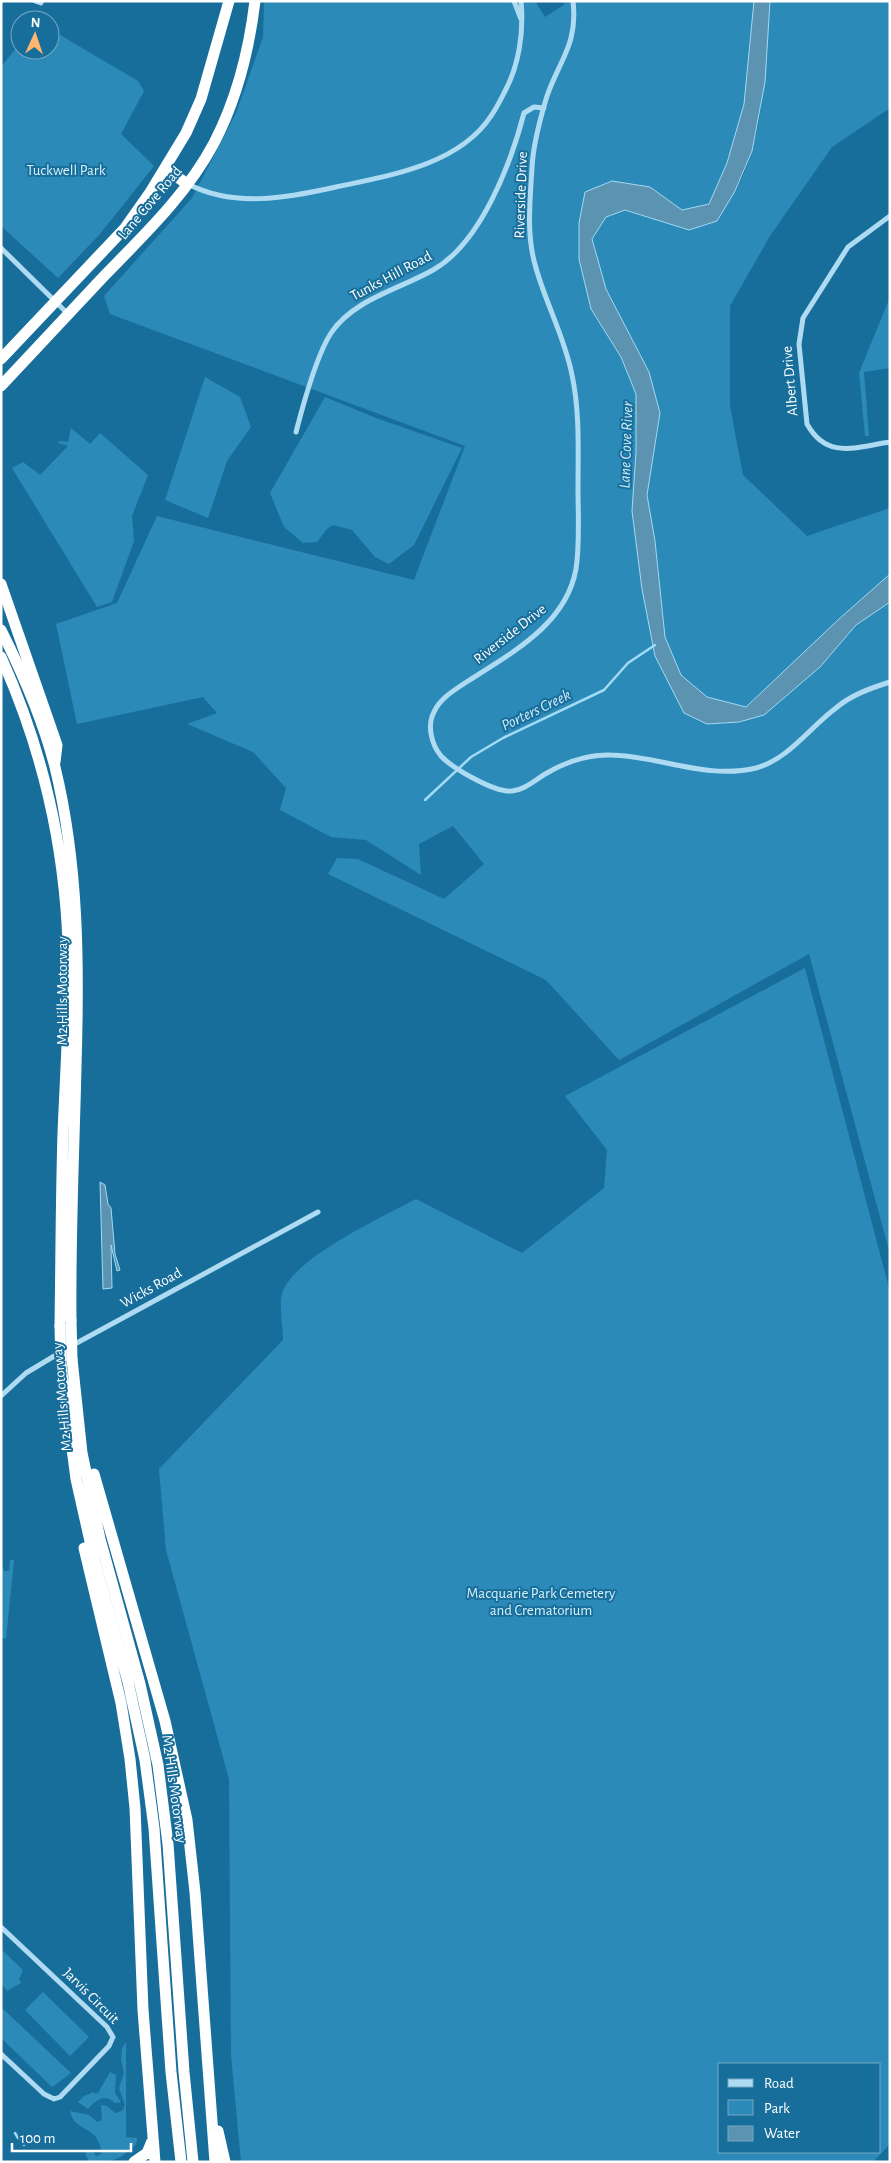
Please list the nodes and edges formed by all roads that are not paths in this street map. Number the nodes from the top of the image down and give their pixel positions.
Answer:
1 (35, 1) edge
2 (230, 1) edge
3 (255, 1) edge
4 (514, 1) edge
5 (521, 1) edge
6 (573, 1) edge
7 (41, 4) dead end
8 (521, 20) junction
9 (544, 108) junction
10 (164, 168) junction
11 (187, 184) junction
12 (890, 216) edge
13 (1, 248) edge
14 (56, 302) junction
15 (69, 314) junction
16 (1, 359) edge
17 (4, 383) edge
18 (1, 391) edge
19 (296, 432) dead end
20 (890, 442) edge
21 (1, 584) edge
22 (1, 630) edge
23 (1, 657) edge
24 (890, 682) edge
25 (55, 766) junction
26 (318, 1212) dead end
27 (1, 1396) edge
28 (82, 1453) junction
29 (76, 1479) junction
30 (1, 1927) edge
31 (1, 2054) edge
32 (208, 2075) junction
33 (153, 2137) junction
34 (134, 2162) edge
35 (155, 2162) edge
36 (181, 2162) edge
37 (193, 2162) edge
38 (215, 2162) edge
39 (225, 2162) edge

1 - 7 street
2 - 10 highway, Lane Cove Road
3 - 11 highway, Lane Cove Road
4 - 8 street
5 - 8 street
6 - 9 street, Riverside Drive
8 - 11 street
9 - 19 street, Tunks Hill Road
9 - 24 street, Riverside Drive
10 - 11 highway
10 - 14 highway, Lane Cove Road
11 - 15 highway, Lane Cove Road
12 - 20 street, Albert Drive
13 - 14 street
14 - 15 street
14 - 16 highway, Lane Cove Road
15 - 17 highway, Lane Cove Road
17 - 18 highway, Lane Cove Road
21 - 25 highway
22 - 25 highway, M2 Hills Motorway
23 - 29 highway, M2 Hills Motorway, bridge
25 - 28 highway, M2 Hills Motorway, bridge
26 - 27 street, Wicks Road
28 - 32 highway
28 - 37 highway, M2 Hills Motorway
29 - 33 highway
29 - 36 highway, M2 Hills Motorway
30 - 31 street, Jarvis Circuit
32 - 38 highway
32 - 39 highway
33 - 34 highway
33 - 35 highway

